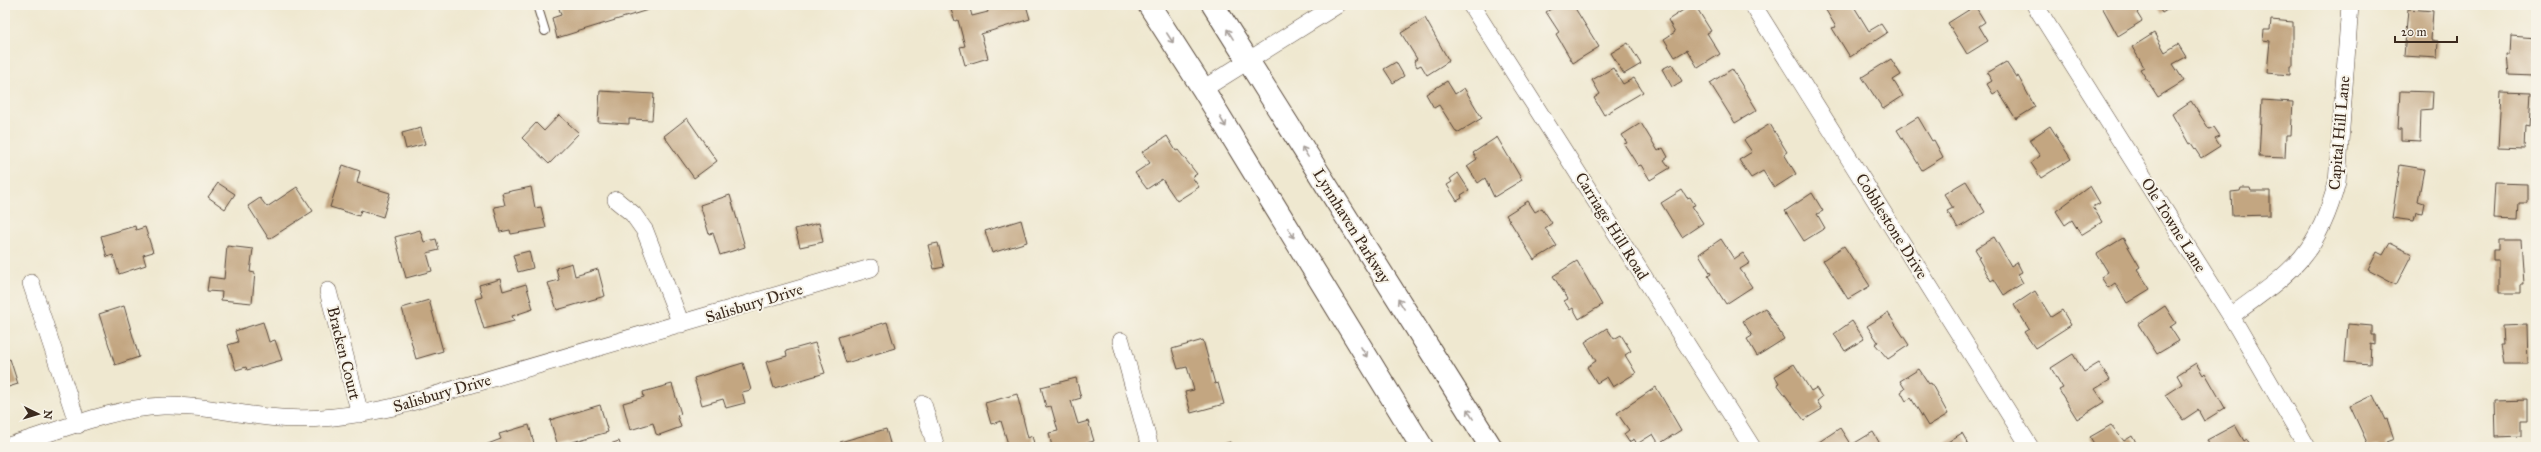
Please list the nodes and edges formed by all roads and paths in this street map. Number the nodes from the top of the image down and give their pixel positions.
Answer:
1 (537, 5) edge
2 (1149, 5) edge
3 (1213, 5) edge
4 (1337, 5) edge
5 (1471, 5) edge
6 (1754, 5) edge
7 (2035, 5) edge
8 (2350, 5) edge
9 (544, 31) dead end
10 (1248, 62) junction
11 (1203, 89) junction
12 (616, 200) dead end
13 (871, 268) dead end
14 (31, 283) dead end
15 (328, 291) dead end
16 (2231, 316) junction
17 (681, 324) junction
18 (1121, 342) dead end
19 (923, 404) dead end
20 (360, 414) junction
21 (78, 425) junction
22 (5, 447) edge
23 (936, 447) edge
24 (1150, 447) edge
25 (1422, 447) edge
26 (1491, 447) edge
27 (1752, 447) edge
28 (2030, 447) edge
29 (2307, 447) edge

1 - 9 lane
2 -> 11 main road
10 -> 3 main road, Lynnhaven Parkway
4 - 10 street
5 - 27 street, Carriage Hill Road
6 - 28 street, Cobblestone Drive
7 - 16 street, Ole Towne Lane
8 - 16 street, Capital Hill Lane
10 - 11 street
26 -> 10 main road, Lynnhaven Parkway
11 -> 25 main road
12 - 17 street
13 - 17 street, Salisbury Drive
14 - 21 street
15 - 20 street, Bracken Court
16 - 29 street, Ole Towne Lane
17 - 20 street, Salisbury Drive
18 - 24 street
19 - 23 street
20 - 21 street, Salisbury Drive
21 - 22 street, Salisbury Drive

